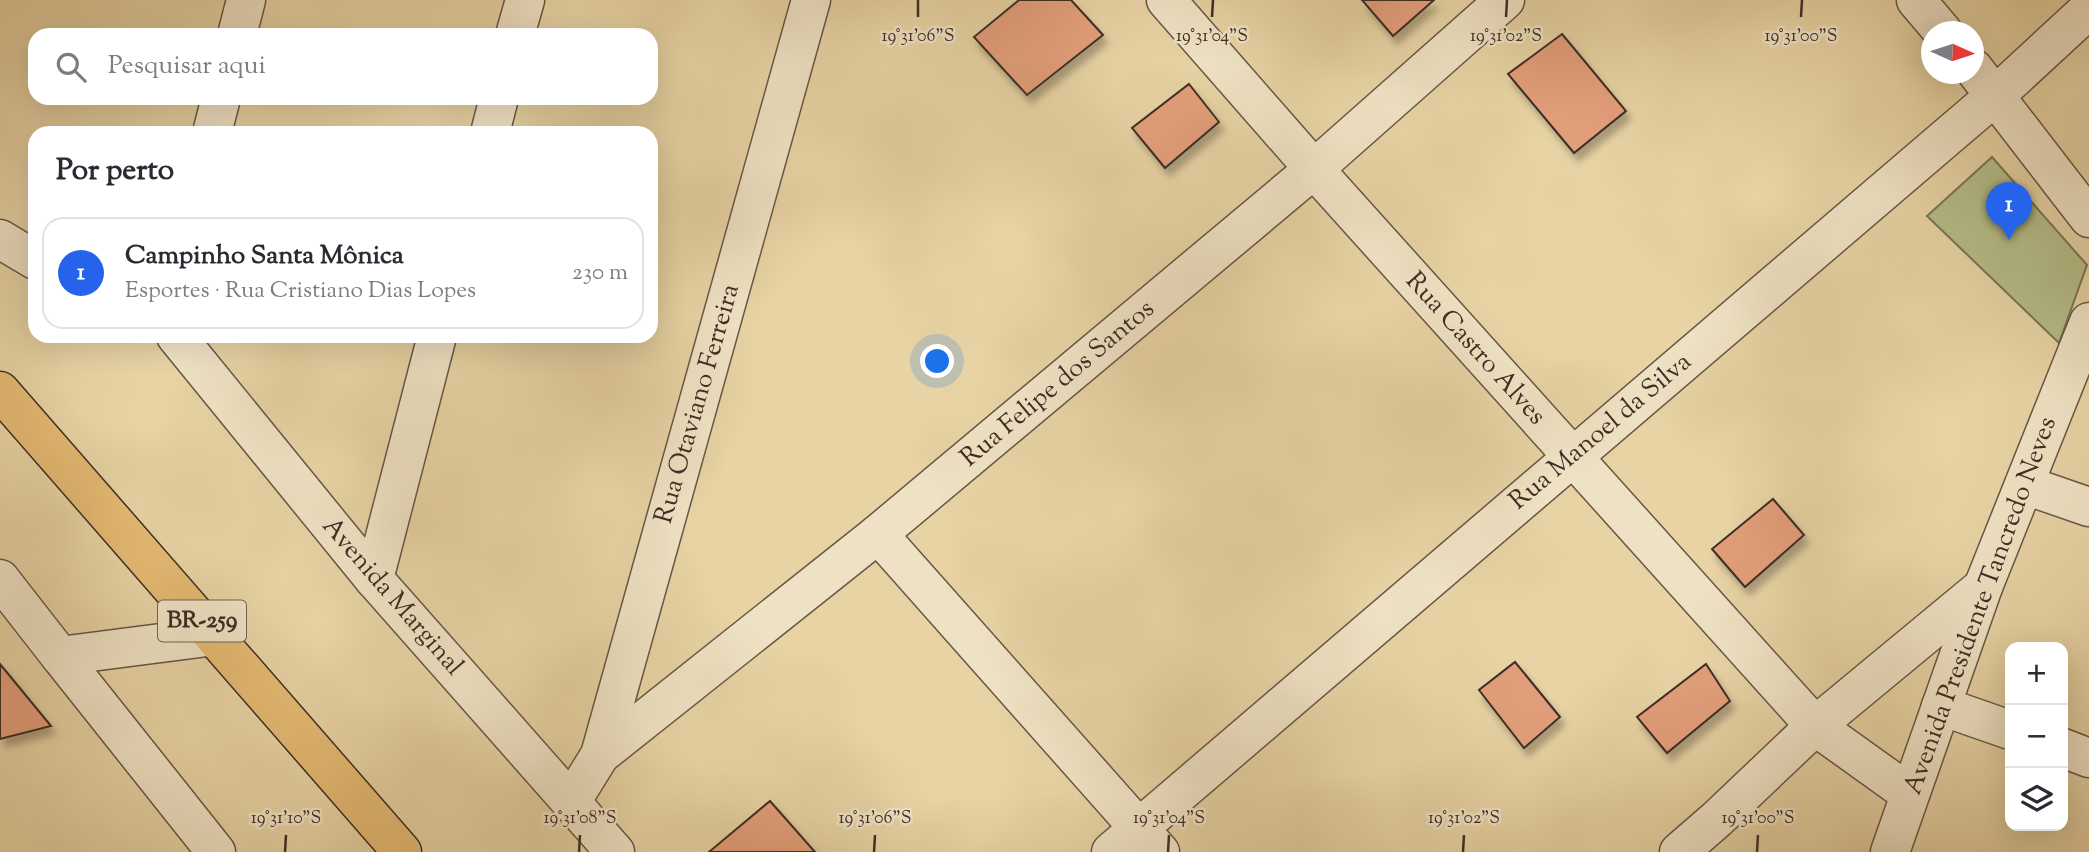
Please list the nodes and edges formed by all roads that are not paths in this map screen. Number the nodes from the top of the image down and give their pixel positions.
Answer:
1 (246, 0) edge
2 (524, 0) edge
3 (810, 0) edge
4 (1166, 0) edge
5 (1505, 0) edge
6 (1916, 0) edge
7 (2089, 9) edge
8 (1934, 21) edge
9 (239, 28) edge
10 (517, 28) edge
11 (1985, 82) edge
12 (219, 105) edge
13 (497, 105) edge
14 (214, 126) edge
15 (492, 126) edge
16 (1314, 169) junction
17 (2089, 218) edge
18 (0, 239) edge
19 (28, 256) edge
20 (2089, 322) edge
21 (182, 343) edge
22 (435, 343) edge
23 (0, 391) edge
24 (1572, 457) junction
25 (2025, 485) junction
26 (2089, 507) edge
27 (878, 534) junction
28 (0, 579) edge
29 (374, 579) junction
30 (1983, 587) junction
31 (215, 636) junction
32 (60, 656) junction
33 (1941, 706) junction
34 (1815, 726) junction
35 (2005, 728) edge
36 (2068, 750) edge
37 (600, 755) junction
38 (2089, 758) edge
39 (1910, 794) junction
40 (571, 802) junction
41 (1137, 844) edge
42 (216, 852) edge
43 (402, 852) edge
44 (615, 852) edge
45 (1679, 852) edge
46 (1891, 852) edge

1 - 9 street
2 - 10 street
3 - 37 street, Rua Otaviano Ferreira
4 - 16 street, Rua Castro Alves
5 - 16 street, Rua Felipe dos Santos
6 - 8 street
7 - 11 street, Rua Manoel da Silva
11 - 17 street
11 - 24 street, Rua Manoel da Silva
12 - 14 street
13 - 15 street
16 - 24 street, Rua Castro Alves
16 - 27 street, Rua Felipe dos Santos
18 - 19 street
20 - 25 street, Avenida Presidente Tancredo Neves
21 - 29 street, Avenida Marginal
22 - 29 street
23 - 31 highway, BR-259
24 - 34 street, Rua Castro Alves
24 - 41 street, Rua Manoel da Silva
25 - 26 street
25 - 30 street, Avenida Presidente Tancredo Neves
27 - 37 street, Rua Felipe dos Santos
27 - 41 street
28 - 32 street
29 - 40 street, Avenida Marginal
30 - 33 street, Avenida Presidente Tancredo Neves
30 - 34 street
31 - 32 street
31 - 43 highway, BR-259
32 - 42 street
33 - 35 street
33 - 39 street, Avenida Presidente Tancredo Neves
34 - 39 street, Rua Castro Alves
34 - 45 street
36 - 38 street
37 - 40 street, Rua Otaviano Ferreira
39 - 46 street, Avenida Presidente Tancredo Neves
40 - 44 street, Avenida Marginal

